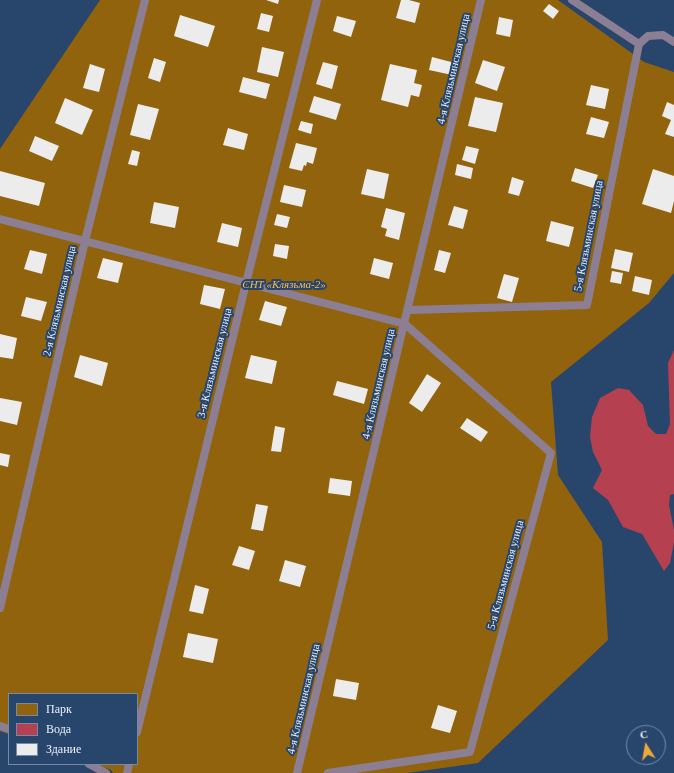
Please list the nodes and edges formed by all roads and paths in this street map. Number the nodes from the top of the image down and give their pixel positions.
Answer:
1 (145, 0) edge
2 (317, 0) edge
3 (481, 0) edge
4 (572, 0) edge
5 (674, 42) edge
6 (639, 44) junction
7 (0, 219) edge
8 (85, 241) junction
9 (246, 283) junction
10 (408, 310) junction
11 (405, 324) junction
12 (0, 608) edge
13 (138, 728) edge
14 (91, 765) edge
15 (106, 773) edge
16 (298, 773) edge
17 (328, 773) edge

1 - 8 lane, 2-я Клязьминская улица
2 - 9 lane, 3-я Клязьминская улица
3 - 10 lane, 4-я Клязьминская улица
4 - 6 lane
5 - 6 lane
6 - 10 lane, 5-я Клязьминская улица
7 - 8 lane
8 - 9 lane
8 - 12 lane, 2-я Клязьминская улица
9 - 11 lane
9 - 13 lane, 3-я Клязьминская улица
10 - 11 lane, 4-я Клязьминская улица
11 - 16 lane, 4-я Клязьминская улица
11 - 17 lane, 5-я Клязьминская улица
14 - 15 lane

